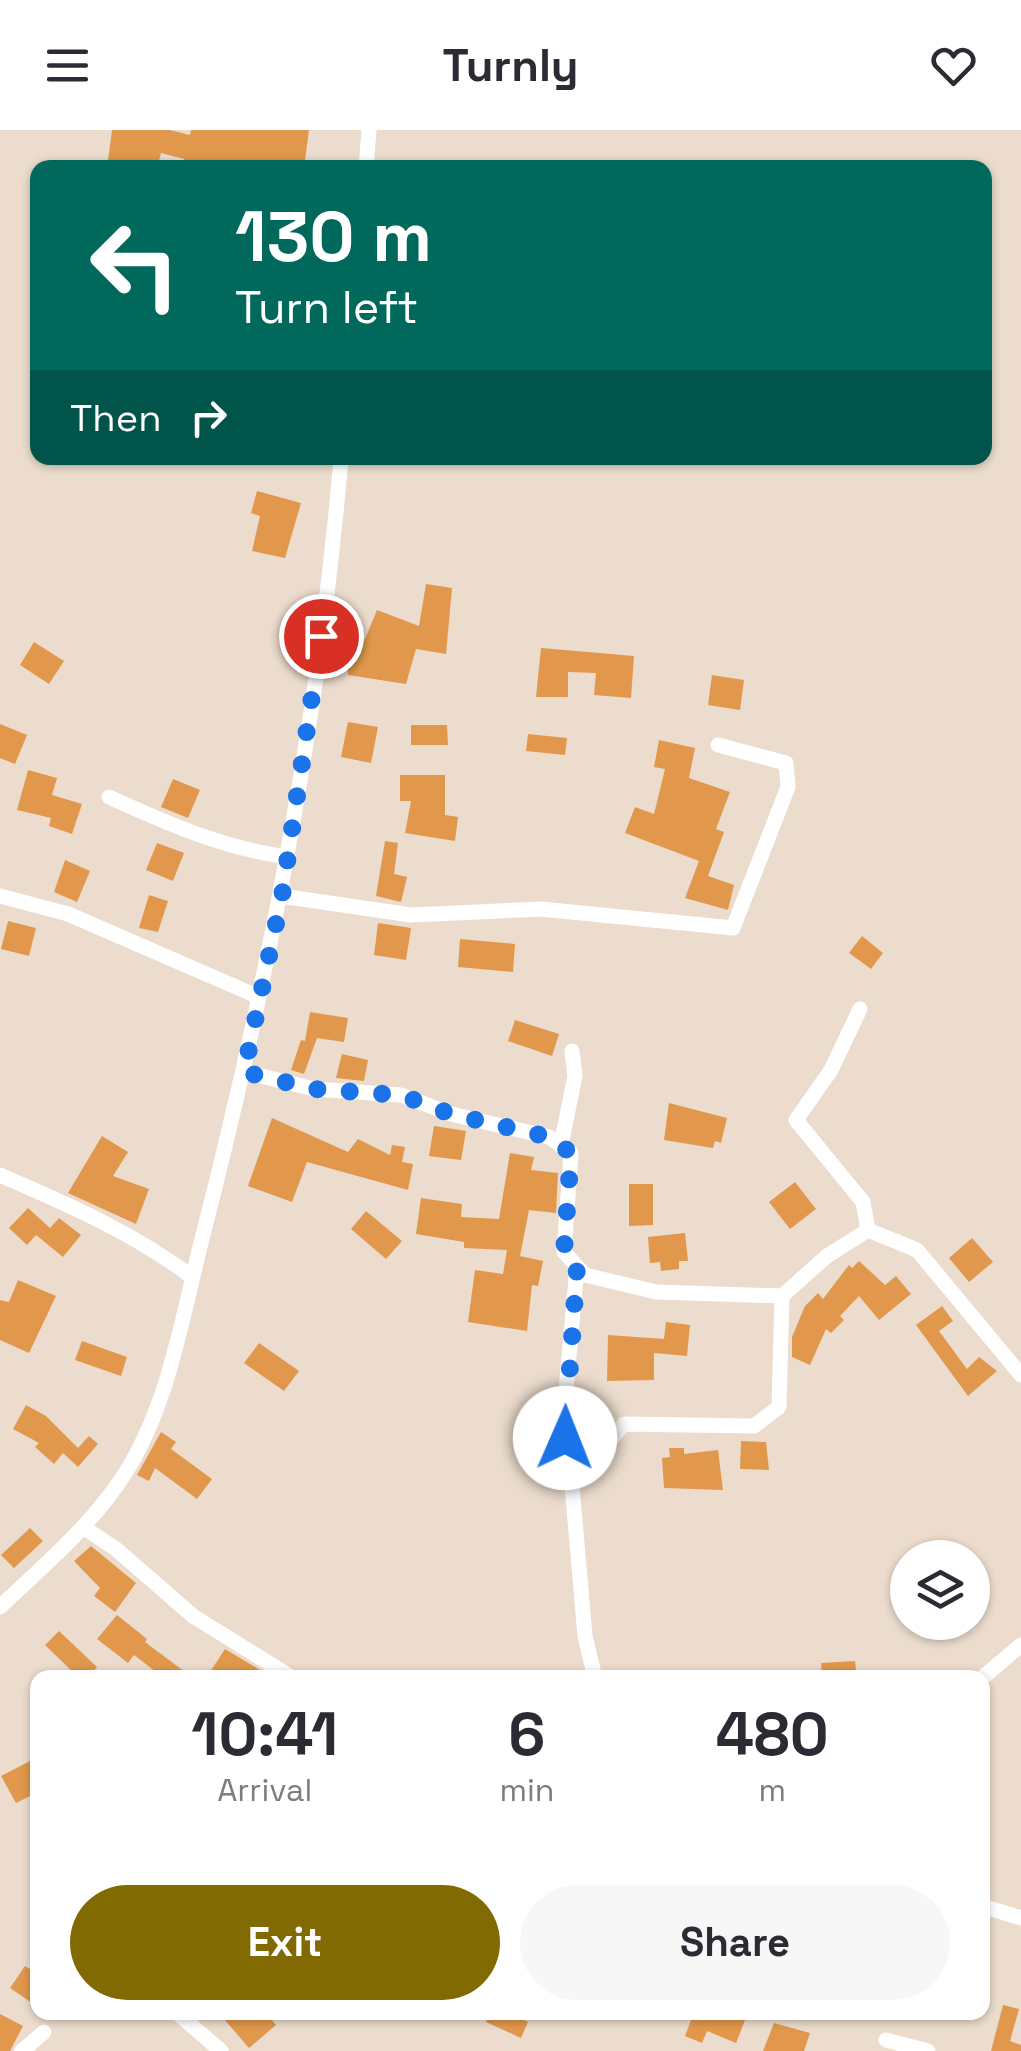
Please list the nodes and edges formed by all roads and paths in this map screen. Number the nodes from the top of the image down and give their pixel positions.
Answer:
1 (369, 130) edge
2 (367, 160) edge
3 (340, 465) edge
4 (718, 745) dead end
5 (109, 797) dead end
6 (288, 857) junction
7 (0, 896) edge
8 (282, 896) junction
9 (259, 996) junction
10 (860, 1010) dead end
11 (572, 1051) dead end
12 (244, 1072) junction
13 (561, 1146) junction
14 (0, 1175) edge
15 (868, 1230) junction
16 (577, 1267) junction
17 (192, 1277) junction
18 (782, 1296) junction
19 (1021, 1375) edge
20 (572, 1486) junction
21 (83, 1528) junction
22 (0, 1607) edge
23 (1021, 1645) edge
24 (280, 1670) edge
25 (593, 1670) edge
26 (990, 1671) edge
27 (990, 1908) edge
28 (1021, 1918) edge
29 (185, 2020) edge
30 (44, 2032) dead end
31 (886, 2040) dead end
32 (22, 2051) edge
33 (221, 2051) edge
34 (928, 2051) edge

1 - 2 street
3 - 6 street
4 - 8 street
5 - 6 street
6 - 8 street
7 - 9 street
8 - 9 street
9 - 12 street
10 - 15 street
11 - 13 street
12 - 13 street
12 - 17 street
13 - 16 street
14 - 17 street
15 - 18 street
15 - 19 street
16 - 18 street
16 - 20 street
17 - 21 street
18 - 20 street
20 - 25 street
21 - 22 street
21 - 24 street
23 - 26 street
27 - 28 street
29 - 33 street
30 - 32 street
31 - 34 street

